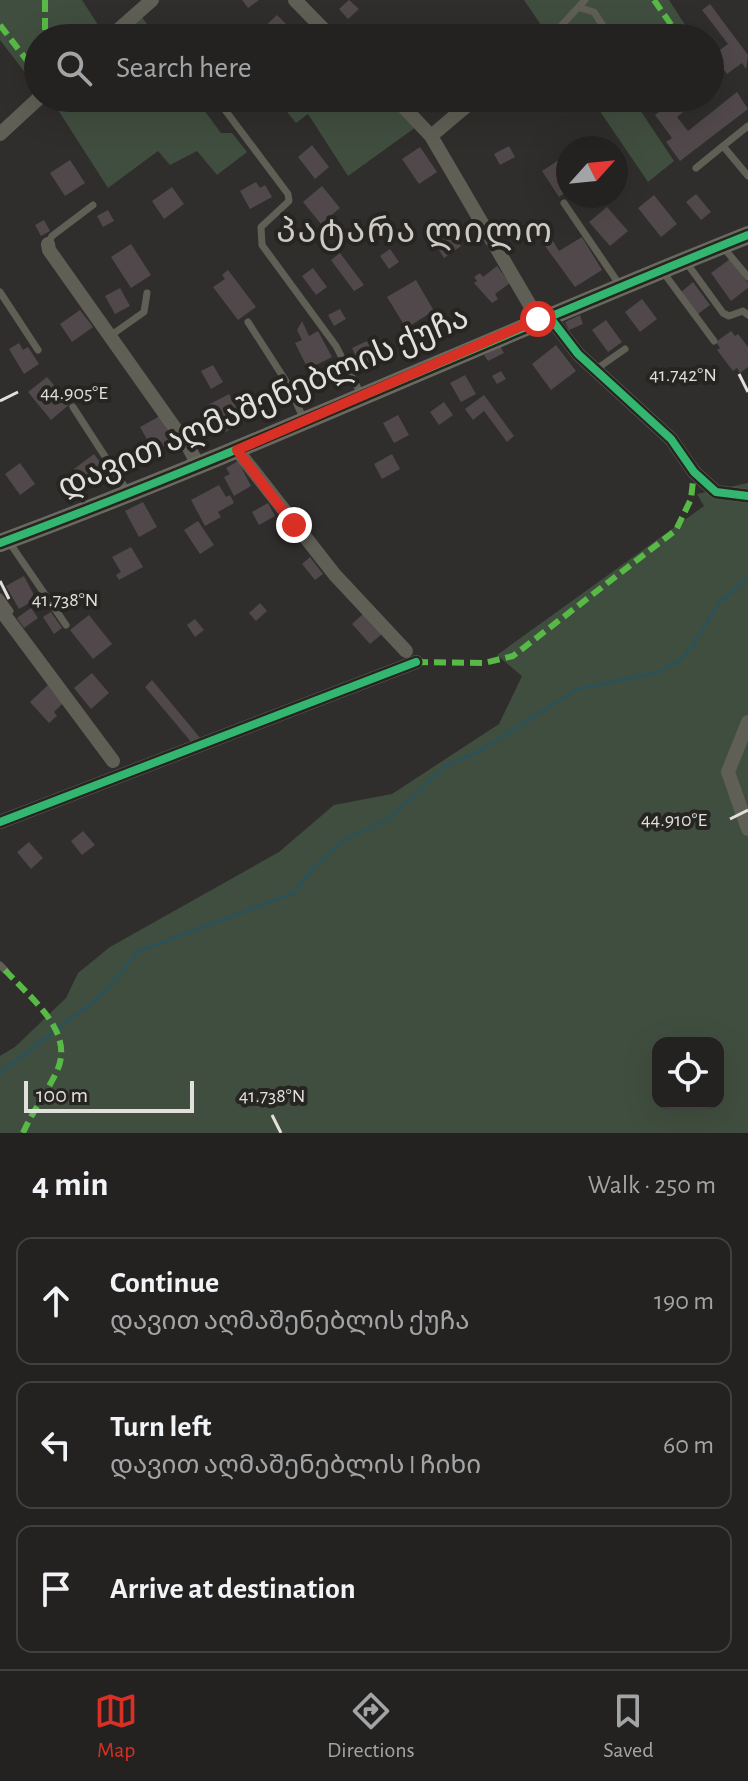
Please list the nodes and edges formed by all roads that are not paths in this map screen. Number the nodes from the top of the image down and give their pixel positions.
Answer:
1 (152, 0) edge
2 (295, 0) edge
3 (585, 0) edge
4 (580, 8) junction
5 (125, 24) edge
6 (318, 24) edge
7 (564, 24) edge
8 (602, 24) edge
9 (24, 112) edge
10 (226, 112) edge
11 (408, 112) edge
12 (459, 112) edge
13 (748, 126) edge
14 (0, 134) edge
15 (431, 136) junction
16 (723, 146) junction
17 (696, 168) dead end
18 (748, 176) edge
19 (93, 205) dead end
20 (567, 208) edge
21 (748, 235) edge
22 (48, 244) joint
23 (721, 246) junction
24 (685, 260) junction
25 (661, 270) junction
26 (748, 277) edge
27 (620, 286) junction
28 (0, 292) edge
29 (147, 293) dead end
30 (748, 315) edge
31 (543, 317) junction
32 (248, 322) dead end
33 (110, 336) junction
34 (714, 341) dead end
35 (625, 349) dead end
36 (38, 350) dead end
37 (595, 370) junction
38 (362, 396) junction
39 (73, 407) dead end
40 (304, 420) junction
41 (237, 450) junction
42 (198, 465) junction
43 (128, 493) junction
44 (748, 496) edge
45 (4, 542) edge
46 (0, 597) edge
47 (0, 609) edge
48 (66, 625) dead end
49 (52, 667) dead end
50 (748, 722) edge
51 (113, 761) dead end
52 (0, 822) edge
53 (748, 829) edge

1 - 5 street
2 - 6 street
3 - 4 lane
4 - 7 lane
4 - 8 lane
9 - 14 street
10 - 38 lane
11 - 15 street
12 - 15 street
13 - 16 lane
15 - 31 street
16 - 17 lane
16 - 18 lane
19 - 22 lane
20 - 27 lane
21 - 23 street, დავით აღმაშენებლის ქუჩა
22 - 33 street
23 - 24 street, დავით აღმაშენებლის ქუჩა
23 - 26 lane
24 - 25 street, დავით აღმაშენებლის ქუჩა
24 - 30 lane
25 - 27 street, დავით აღმაშენებლის ქუჩა
25 - 34 lane
27 - 31 street, დავით აღმაშენებლის ქუჩა
28 - 36 lane
29 - 33 lane
31 - 37 street
31 - 38 street, დავით აღმაშენებლის ქუჩა
32 - 40 lane
33 - 42 street
35 - 37 lane
37 - 44 street
38 - 40 street, დავით აღმაშენებლის ქუჩა
39 - 43 lane
40 - 41 street, დავით აღმაშენებლის ქუჩა
41 - 42 street, დავით აღმაშენებლის ქუჩა
41 - 52 street
42 - 43 street, დავით აღმაშენებლის ქუჩა
43 - 45 street, დავით აღმაშენებლის ქუჩა
45 - 48 lane
46 - 49 lane
47 - 51 street
50 - 53 street

